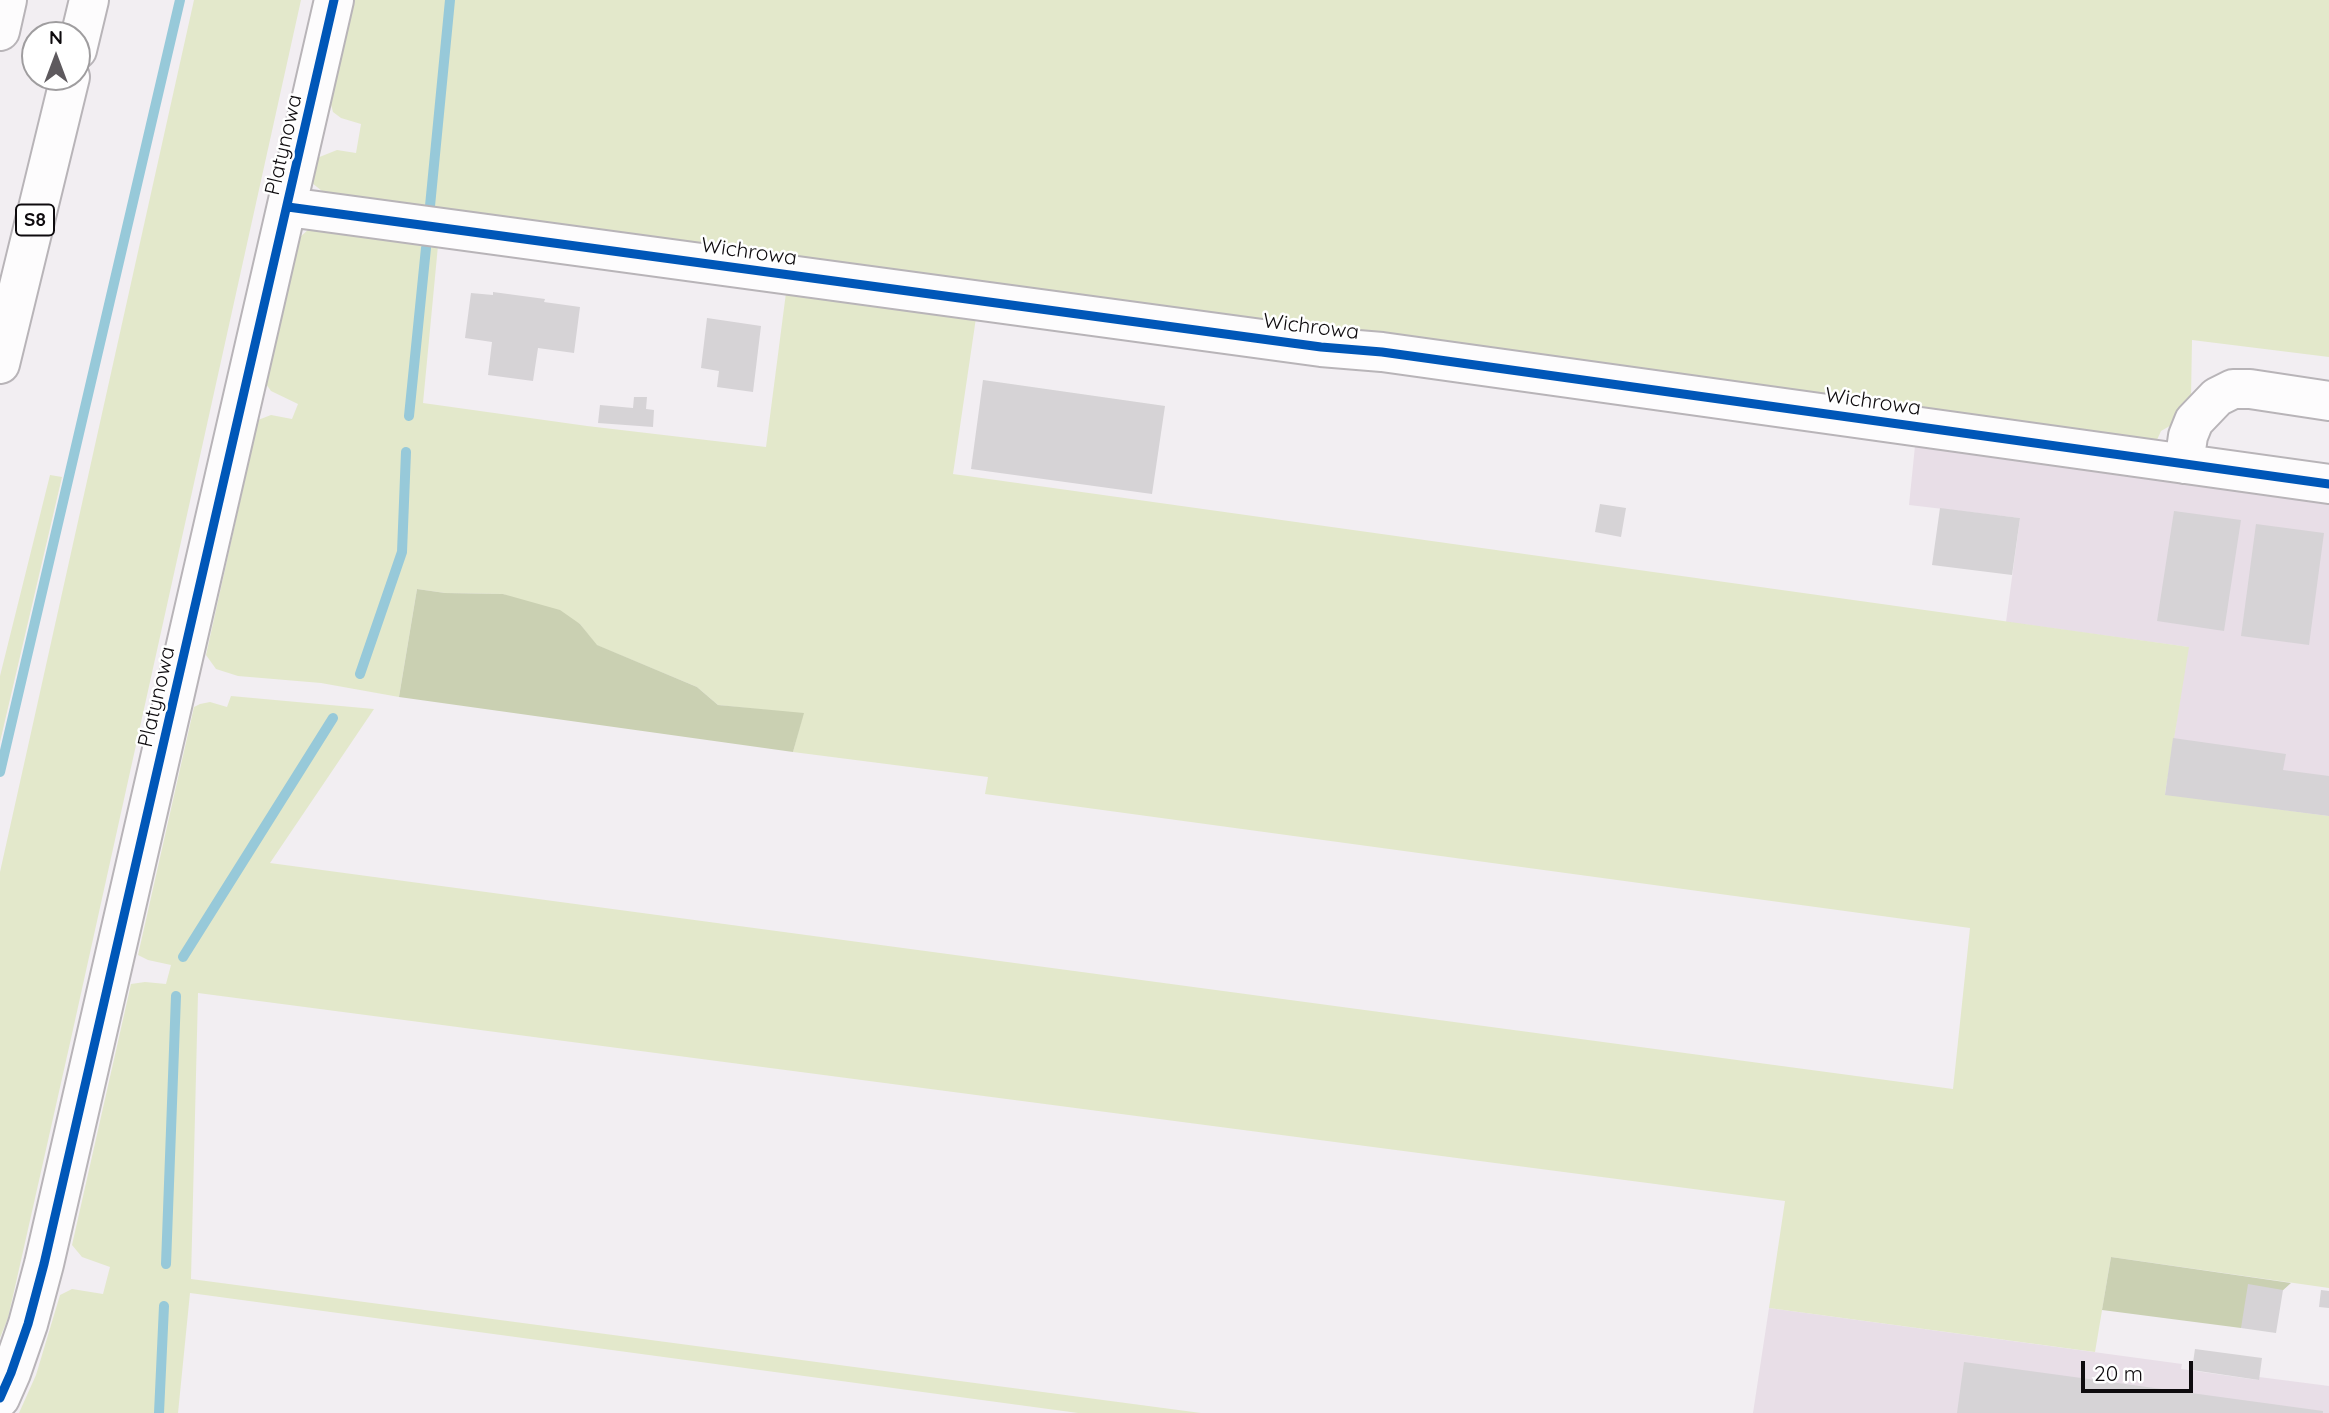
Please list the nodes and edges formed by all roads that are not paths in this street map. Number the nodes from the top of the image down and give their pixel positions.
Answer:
1 (7, 0) edge
2 (89, 0) edge
3 (334, 0) edge
4 (84, 21) edge
5 (0, 31) edge
6 (67, 91) edge
7 (288, 207) junction
8 (0, 364) edge
9 (2329, 401) edge
10 (2184, 464) junction
11 (2329, 484) edge
12 (0, 1398) edge

1 - 5 main road
2 - 4 main road
3 - 7 main road, Platynowa
6 - 8 main road, S8
7 - 10 main road, Wichrowa
7 - 12 main road, Platynowa
9 - 10 main road
10 - 11 main road, Wichrowa

